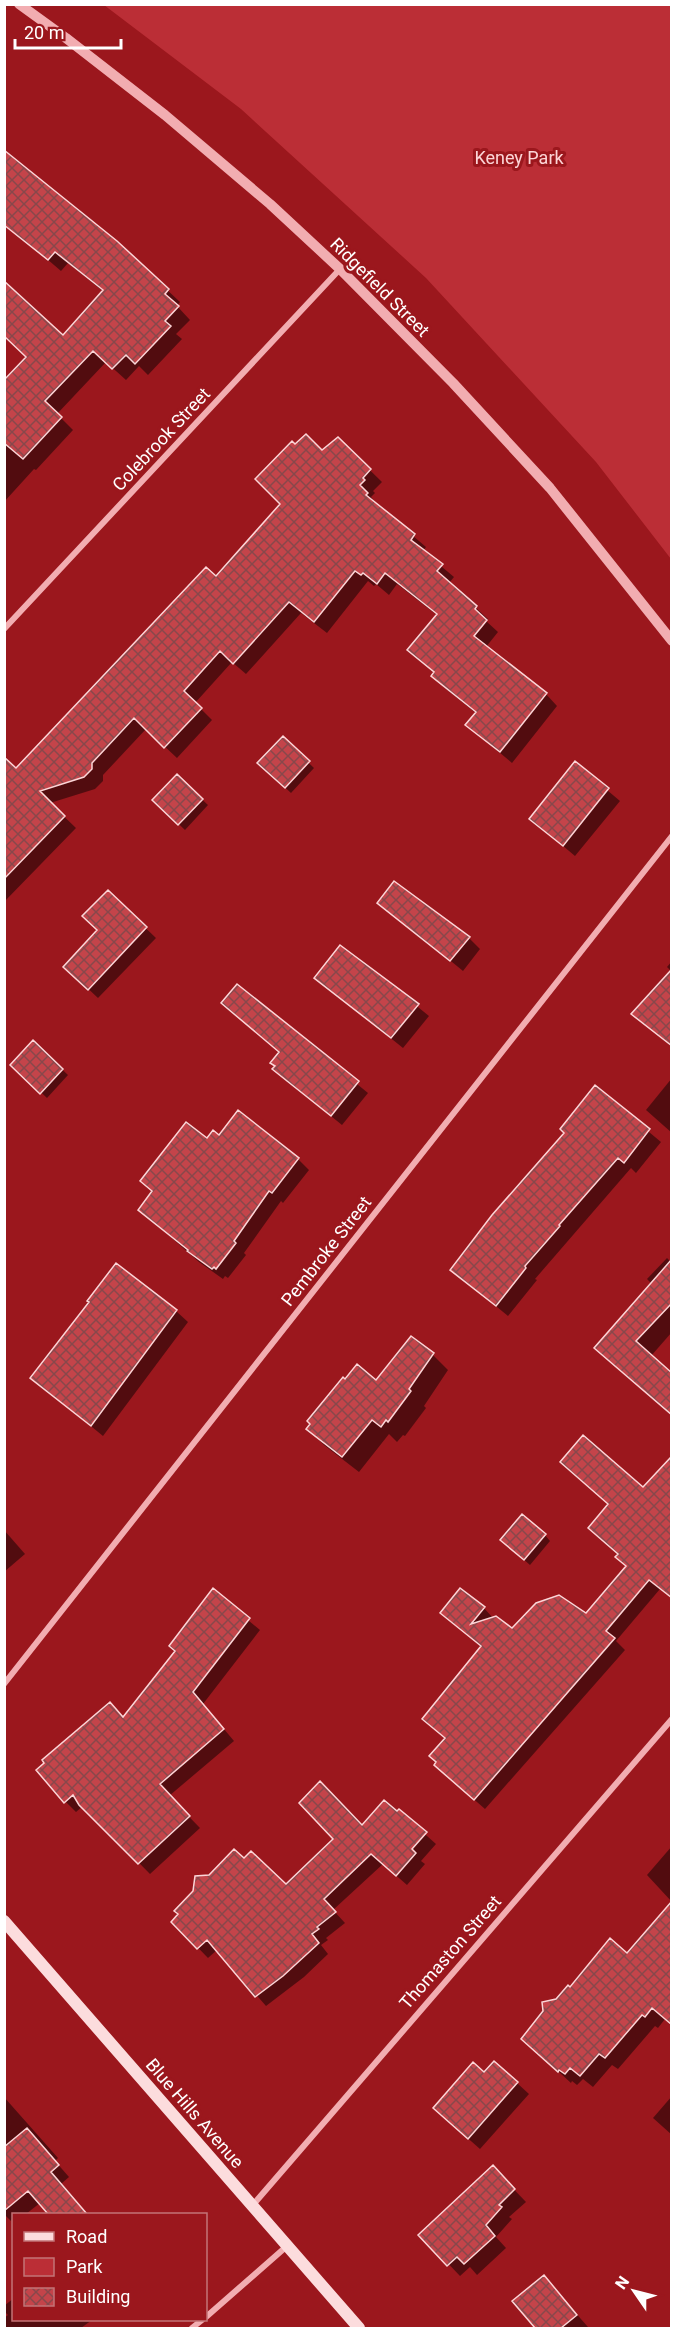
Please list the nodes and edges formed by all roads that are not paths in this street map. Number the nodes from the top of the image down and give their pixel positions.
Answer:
1 (19, 4) edge
2 (340, 269) junction
3 (4, 629) edge
4 (672, 641) edge
5 (672, 836) edge
6 (4, 1684) edge
7 (672, 1719) edge
8 (4, 1921) edge
9 (252, 2206) junction
10 (287, 2246) junction
11 (207, 2315) edge
12 (359, 2328) edge

1 - 2 street, Ridgefield Street
2 - 3 street, Colebrook Street
2 - 4 street, Ridgefield Street
5 - 6 street, Pembroke Street
7 - 9 street, Thomaston Street
8 - 9 main road, Blue Hills Avenue
9 - 10 main road, Blue Hills Avenue
10 - 11 street
10 - 12 main road, Blue Hills Avenue

